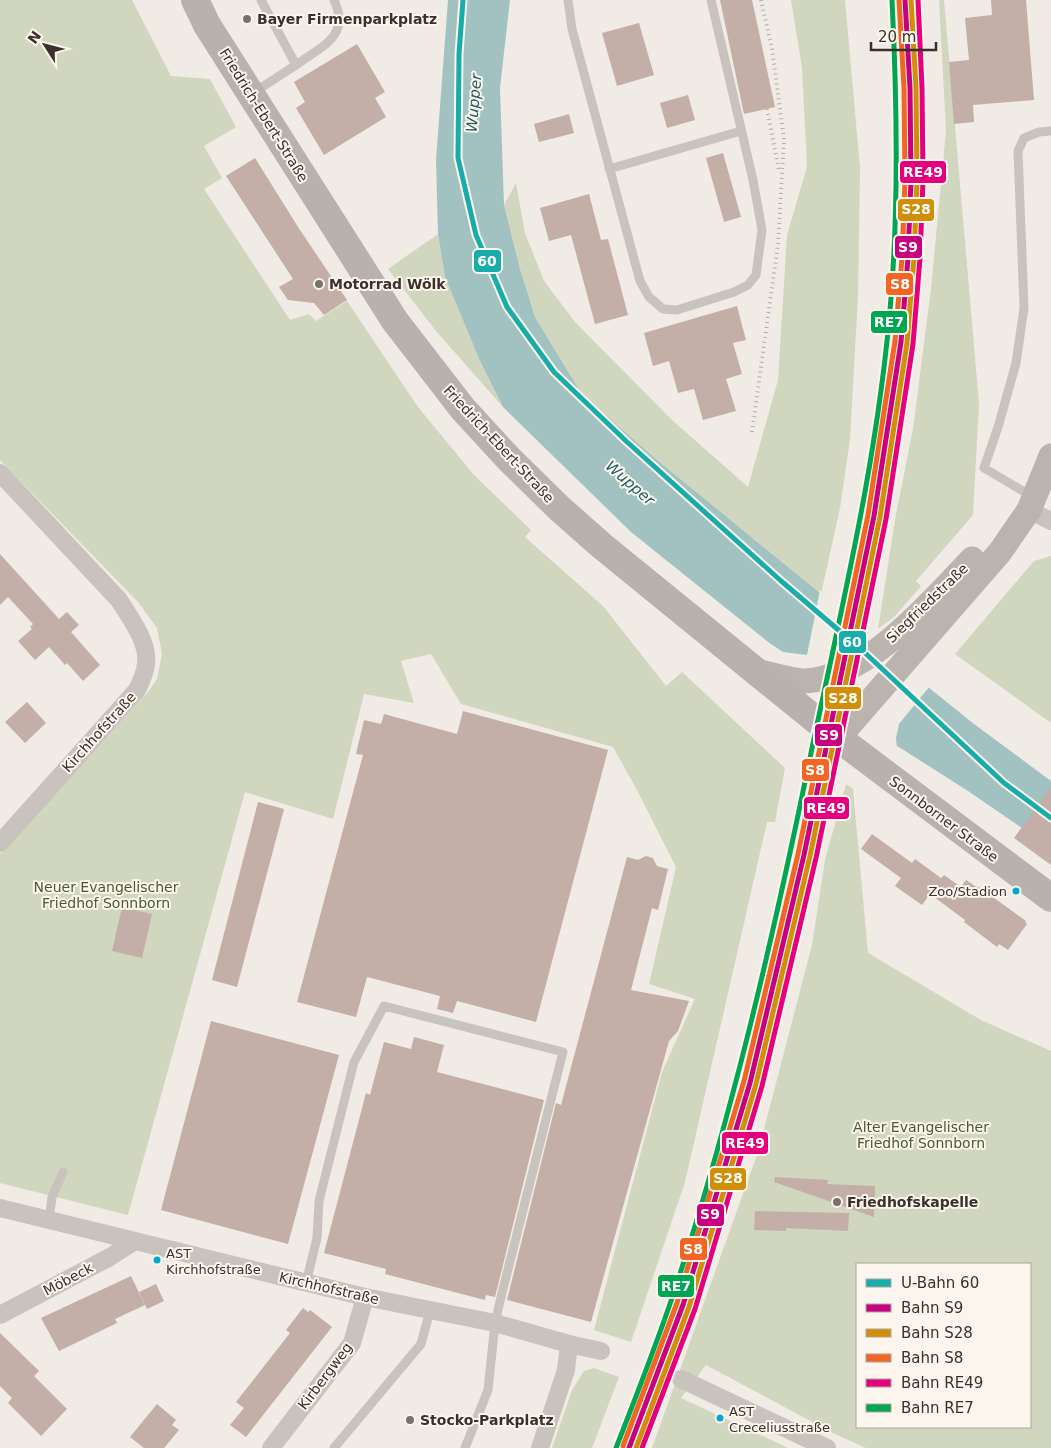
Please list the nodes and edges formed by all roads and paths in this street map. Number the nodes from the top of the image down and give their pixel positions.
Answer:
1 (195, 0) edge
2 (261, 0) edge
3 (334, 0) edge
4 (568, 0) edge
5 (712, 0) edge
6 (296, 65) junction
7 (250, 94) junction
8 (741, 131) junction
9 (1051, 131) edge
10 (609, 169) junction
11 (1051, 456) edge
12 (0, 473) edge
13 (1032, 504) junction
14 (1051, 521) edge
15 (915, 633) junction
16 (756, 671) junction
17 (845, 729) junction
18 (0, 843) edge
19 (1051, 898) edge
20 (62, 1172) dead end
21 (0, 1208) edge
22 (49, 1220) junction
23 (135, 1241) junction
24 (306, 1283) junction
25 (365, 1297) junction
26 (430, 1311) junction
27 (0, 1315) edge
28 (495, 1323) junction
29 (569, 1344) junction
30 (600, 1351) dead end
31 (681, 1379) dead end
32 (271, 1448) edge
33 (334, 1448) edge
34 (465, 1448) edge
35 (540, 1448) edge
36 (827, 1448) edge

1 - 7 main road, Friedrich-Ebert-Straße
2 - 6 lane
3 - 6 lane
4 - 10 lane
5 - 8 lane
6 - 7 lane
7 - 16 main road, Friedrich-Ebert-Straße
8 - 10 lane
8 - 10 lane
9 - 13 lane
11 - 13 street, Siegfriedstraße
12 - 18 street, Kirchhofstraße
13 - 14 street
13 - 15 street, Siegfriedstraße
15 - 16 street, Siegfriedstraße
15 - 17 street, Siegfriedstraße
16 - 17 main road, Friedrich-Ebert-Straße
17 - 19 main road, Sonnborner Straße
20 - 22 lane
21 - 22 street, Kirchhofstraße
22 - 23 street, Kirchhofstraße
23 - 24 street, Kirchhofstraße
23 - 27 street, Möbeck
24 - 25 street, Kirchhofstraße
24 - 28 lane
25 - 26 street, Kirchhofstraße
25 - 32 street, Kirbergweg
26 - 28 street, Kirchhofstraße
26 - 33 lane
28 - 29 street, Kirchhofstraße
28 - 34 lane
29 - 30 street, Kirchhofstraße
29 - 35 street
31 - 36 street

